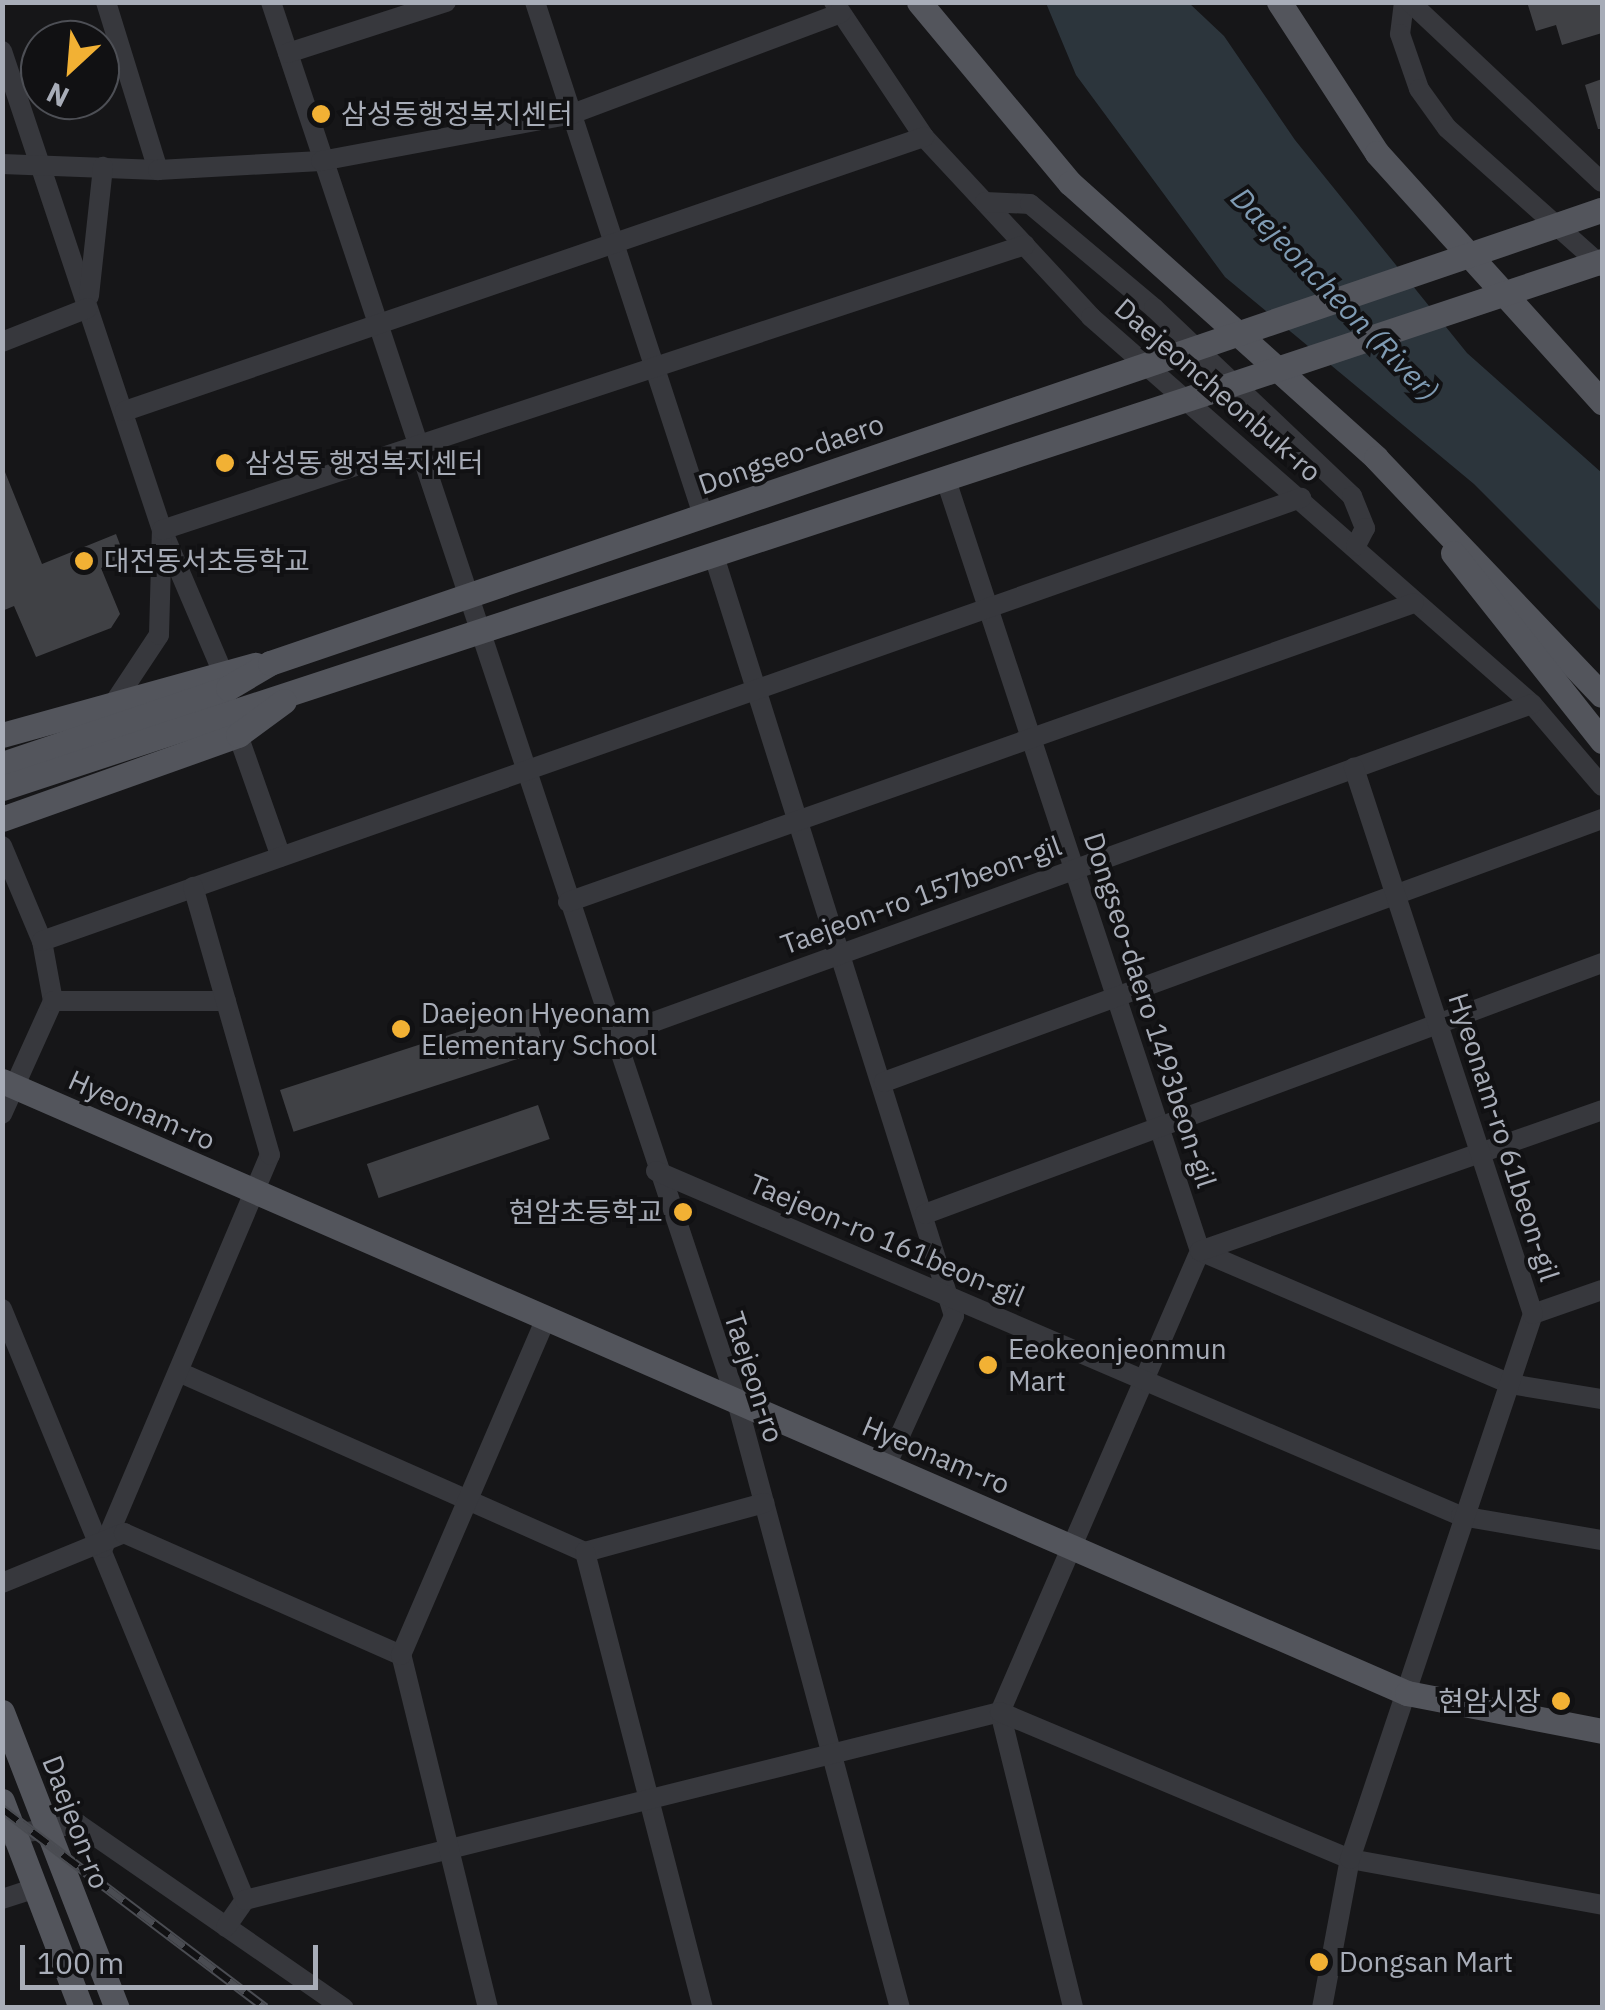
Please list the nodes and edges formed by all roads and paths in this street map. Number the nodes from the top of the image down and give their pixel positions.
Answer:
1 (106, 2) edge
2 (271, 2) edge
3 (446, 2) edge
4 (534, 2) edge
5 (919, 2) edge
6 (1279, 2) edge
7 (1407, 2) edge
8 (837, 8) edge
9 (2, 51) edge
10 (288, 54) junction
11 (572, 114) junction
12 (924, 137) junction
13 (321, 161) junction
14 (2, 164) edge
15 (43, 165) junction
16 (102, 168) junction
17 (158, 170) junction
18 (1602, 182) edge
19 (985, 202) junction
20 (1602, 210) edge
21 (614, 241) junction
22 (1025, 245) junction
23 (1602, 264) edge
24 (88, 308) junction
25 (376, 320) junction
26 (2, 342) edge
27 (1146, 365) junction
28 (657, 368) junction
29 (1197, 396) junction
30 (1602, 402) edge
31 (125, 411) junction
32 (418, 447) junction
33 (1376, 458) junction
34 (946, 480) junction
35 (1301, 498) junction
36 (704, 516) junction
37 (162, 530) junction
38 (1356, 546) junction
39 (714, 556) junction
40 (467, 596) junction
41 (1414, 602) junction
42 (990, 608) junction
43 (480, 634) junction
44 (270, 663) junction
45 (222, 671) junction
46 (761, 689) junction
47 (1602, 695) edge
48 (288, 698) junction
49 (1532, 704) junction
50 (112, 706) junction
51 (238, 734) junction
52 (2, 735) edge
53 (1032, 737) junction
54 (1602, 741) edge
55 (2, 764) edge
56 (1354, 768) junction
57 (526, 772) junction
58 (1602, 786) edge
59 (2, 788) edge
60 (2, 819) edge
61 (802, 819) junction
62 (1602, 820) edge
63 (2, 846) edge
64 (281, 857) junction
65 (1076, 869) junction
66 (192, 887) junction
67 (1396, 895) junction
68 (568, 902) junction
69 (42, 941) junction
70 (843, 953) junction
71 (1602, 963) edge
72 (1117, 997) junction
73 (226, 1000) junction
74 (53, 1001) junction
75 (1438, 1024) junction
76 (612, 1036) junction
77 (884, 1082) junction
78 (8, 1084) edge
79 (1602, 1110) edge
80 (2, 1114) edge
81 (1159, 1127) junction
82 (1480, 1153) junction
83 (656, 1171) junction
84 (258, 1193) junction
85 (924, 1214) junction
86 (1200, 1251) junction
87 (1602, 1290) edge
88 (949, 1296) junction
89 (2, 1308) edge
90 (1533, 1314) junction
91 (546, 1318) junction
92 (182, 1372) junction
93 (1142, 1379) junction
94 (1510, 1384) junction
95 (1602, 1399) edge
96 (736, 1402) junction
97 (886, 1466) junction
98 (468, 1500) junction
99 (764, 1503) junction
100 (1461, 1516) junction
101 (1602, 1540) edge
102 (1070, 1546) junction
103 (104, 1548) junction
104 (584, 1552) junction
105 (2, 1583) edge
106 (400, 1655) junction
107 (1407, 1693) junction
108 (2, 1712) edge
109 (1000, 1712) junction
110 (1602, 1731) edge
111 (2, 1734) edge
112 (829, 1753) junction
113 (24, 1768) junction
114 (645, 1797) junction
115 (2, 1801) edge
116 (44, 1824) junction
117 (8, 1834) edge
118 (448, 1849) junction
119 (1350, 1858) junction
120 (36, 1888) junction
121 (2, 1900) edge
122 (245, 1900) junction
123 (1602, 1905) edge
124 (226, 1927) junction
125 (81, 2008) edge
126 (118, 2008) edge
127 (344, 2008) edge
128 (488, 2008) edge
129 (703, 2008) edge
130 (900, 2008) edge
131 (1074, 2008) edge
132 (1322, 2008) edge

1 - 17 street
2 - 10 street, Taejeon-ro
3 - 10 street
4 - 11 street
5 - 33 main road
6 - 30 main road
7 - 18 street
7 - 23 street
8 - 11 street
8 - 12 street, Daejeoncheonbuk-ro
9 - 15 street
10 - 13 street, Taejeon-ro
11 - 13 street
11 - 21 street
12 - 19 street, Daejeoncheonbuk-ro
12 - 21 street
13 - 17 street
13 - 25 street, Taejeon-ro
14 - 15 street
15 - 16 street
15 - 24 street
16 - 17 street
16 - 24 street
19 - 22 street, Daejeoncheonbuk-ro
19 - 38 street
20 - 27 main road, Dongseo-daero, bridge
21 - 25 street
21 - 28 street
22 - 27 street, Daejeoncheonbuk-ro
22 - 28 street
23 - 29 main road, bridge
24 - 26 street
24 - 31 street
25 - 31 street
25 - 32 street, Taejeon-ro
27 - 29 street, Daejeoncheonbuk-ro
27 - 36 main road, Dongseo-daero
28 - 32 street
28 - 36 street
29 - 34 main road
29 - 35 street, Daejeoncheonbuk-ro
31 - 37 street
32 - 37 street
32 - 40 street, Taejeon-ro
33 - 47 main road
33 - 54 main road
34 - 39 main road
34 - 42 street, Dongseo-daero 1493beon-gil
35 - 38 street, Daejeoncheonbuk-ro
35 - 42 street
36 - 40 main road, Dongseo-daero
37 - 45 street
37 - 50 street
38 - 41 street, Daejeoncheonbuk-ro
39 - 43 main road
39 - 46 street
40 - 43 street, Taejeon-ro
40 - 44 main road, Dongseo-daero
41 - 49 street, Daejeoncheonbuk-ro
41 - 53 street
42 - 46 street
42 - 53 street, Dongseo-daero 1493beon-gil
43 - 48 main road
43 - 57 street, Taejeon-ro
44 - 45 main road
44 - 55 main road, Dongseo-daero
45 - 50 main road
46 - 57 street
46 - 61 street
48 - 51 main road
48 - 59 main road
49 - 56 street, Taejeon-ro 157beon-gil
49 - 58 street, Daejeoncheonbuk-ro
50 - 52 main road
51 - 60 main road
51 - 64 street
53 - 61 street
53 - 65 street, Dongseo-daero 1493beon-gil
56 - 65 street, Taejeon-ro 157beon-gil
56 - 67 street, Hyeonam-ro 61beon-gil
57 - 64 street
57 - 68 street, Taejeon-ro
61 - 68 street
61 - 70 street
62 - 67 street
63 - 69 street
64 - 66 street
65 - 70 street, Taejeon-ro 157beon-gil
65 - 72 street, Dongseo-daero 1493beon-gil
66 - 69 street
66 - 73 street, Hyeonam-ro
67 - 72 street
67 - 75 street, Hyeonam-ro 61beon-gil
68 - 76 street, Taejeon-ro
69 - 74 street
70 - 76 street, Taejeon-ro 157beon-gil
70 - 77 street
71 - 75 street
72 - 77 street
72 - 81 street, Dongseo-daero 1493beon-gil
73 - 74 street
73 - 84 street, Hyeonam-ro
74 - 78 street
75 - 81 street
75 - 82 street, Hyeonam-ro 61beon-gil
76 - 83 street, Taejeon-ro
77 - 85 street
78 - 80 street
78 - 84 main road, Hyeonam-ro
79 - 82 street
81 - 85 street
81 - 86 street, Dongseo-daero 1493beon-gil
82 - 86 street
82 - 90 street, Hyeonam-ro 61beon-gil
83 - 88 street, Taejeon-ro 161beon-gil
83 - 96 street, Taejeon-ro
84 - 91 main road, Hyeonam-ro
84 - 92 street
85 - 88 street
86 - 93 street
86 - 94 street
87 - 90 street
88 - 93 street, Taejeon-ro 161beon-gil
88 - 97 street
89 - 103 street
90 - 94 street, Hyeonam-ro 61beon-gil
91 - 96 main road, Hyeonam-ro
91 - 98 street
92 - 98 street
92 - 103 street
93 - 100 street, Taejeon-ro 161beon-gil
93 - 102 street
94 - 95 street
94 - 100 street, Hyeonam-ro 61beon-gil
96 - 97 main road, Hyeonam-ro
96 - 99 street, Taejeon-ro
97 - 102 main road, Hyeonam-ro
98 - 104 street
98 - 106 street
99 - 104 street
99 - 112 street, Taejeon-ro
100 - 101 street, Taejeon-ro 161beon-gil
100 - 107 street, Hyeonam-ro 61beon-gil
102 - 107 main road, Hyeonam-ro
102 - 109 street
103 - 105 street
103 - 106 street
103 - 122 street
104 - 114 street
106 - 118 street
107 - 110 main road, Hyeonam-ro
107 - 119 street, Hyeonam-ro 61beon-gil
108 - 113 main road, Daejeon-ro
109 - 112 street
109 - 119 street
109 - 131 street
111 - 113 street
112 - 114 street
112 - 130 street, Taejeon-ro
113 - 116 main road, Daejeon-ro
114 - 118 street
114 - 129 street
115 - 117 main road
116 - 117 street
116 - 124 street
116 - 126 main road, Daejeon-ro
117 - 120 main road
118 - 122 street
118 - 128 street
119 - 123 street
119 - 132 street, Hyeonam-ro 61beon-gil
120 - 121 street
120 - 125 main road
122 - 124 street
124 - 127 street

